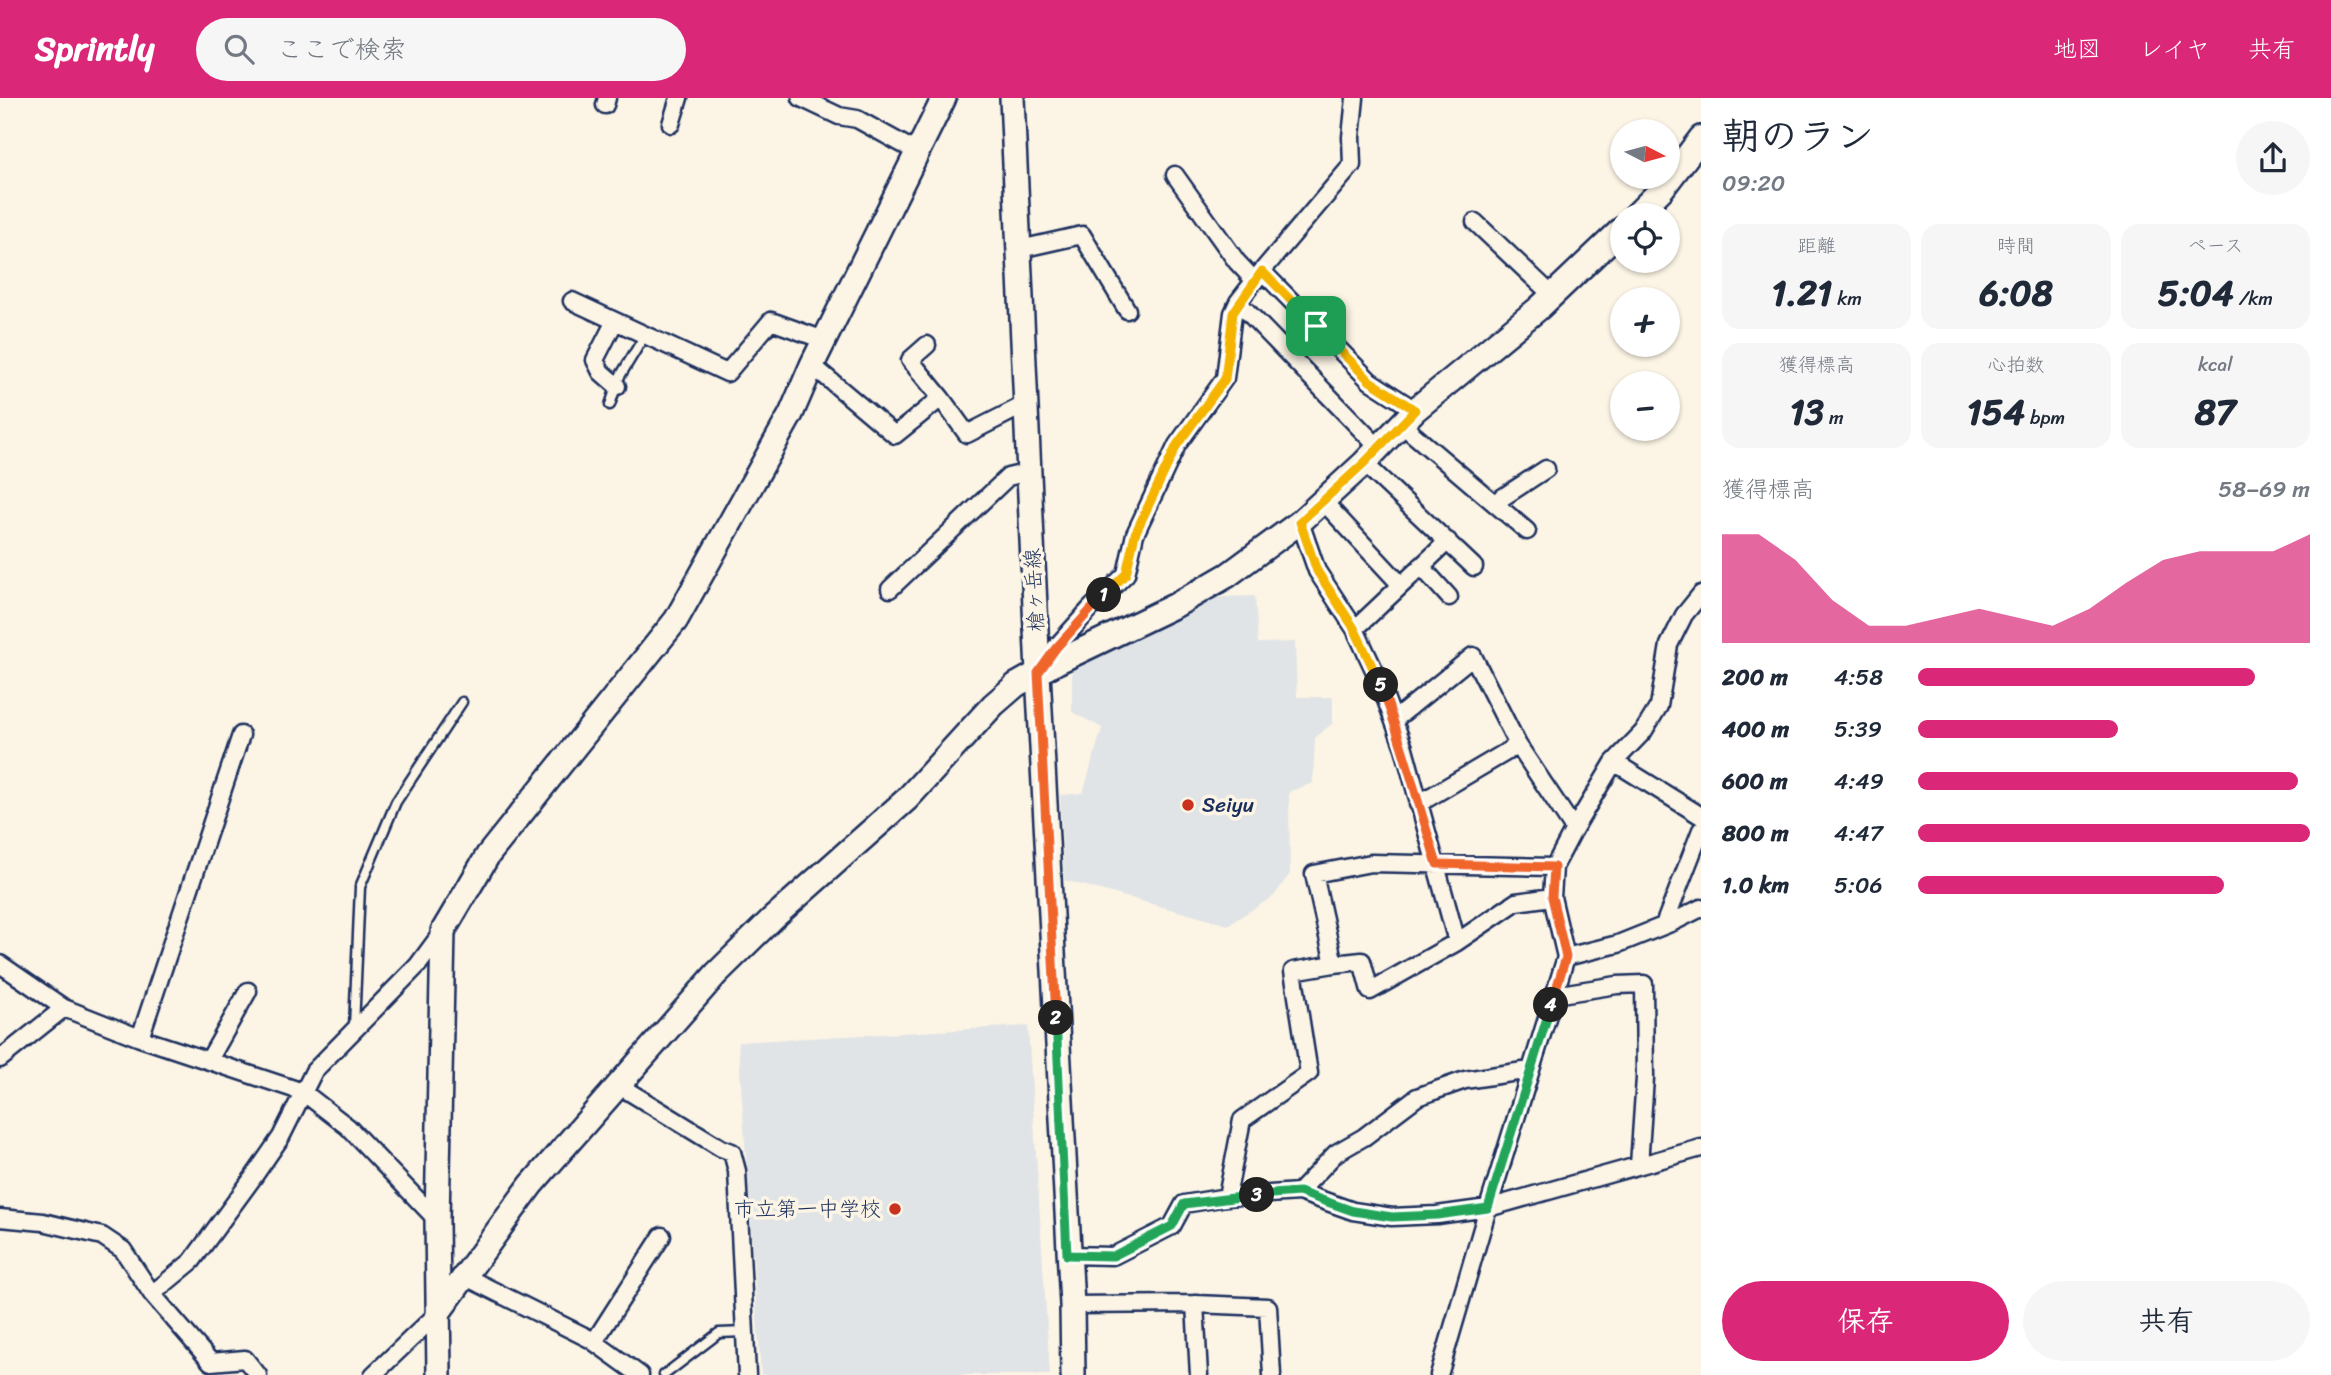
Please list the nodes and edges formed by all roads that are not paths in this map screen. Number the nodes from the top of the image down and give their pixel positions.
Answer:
1 (679, 98) edge
2 (802, 98) edge
3 (944, 98) edge
4 (1012, 98) edge
5 (1355, 98) edge
6 (671, 124) dead end
7 (1701, 138) edge
8 (917, 152) junction
9 (1175, 175) dead end
10 (1648, 203) edge
11 (1475, 222) dead end
12 (1610, 240) edge
13 (1020, 249) junction
14 (1258, 276) junction
15 (1552, 295) junction
16 (572, 301) dead end
17 (1238, 302) junction
18 (1127, 310) dead end
19 (615, 321) junction
20 (645, 335) junction
21 (824, 340) junction
22 (927, 345) dead end
23 (811, 365) junction
24 (617, 386) junction
25 (941, 398) junction
26 (1026, 404) junction
27 (611, 405) dead end
28 (1408, 417) junction
29 (1371, 455) junction
30 (1546, 469) dead end
31 (1029, 472) junction
32 (1323, 501) junction
33 (1494, 503) junction
34 (1300, 522) junction
35 (1527, 531) dead end
36 (1448, 541) junction
37 (1422, 566) junction
38 (1474, 567) dead end
39 (1401, 585) junction
40 (890, 589) dead end
41 (1701, 594) edge
42 (1449, 597) dead end
43 (1354, 628) junction
44 (1038, 673) junction
45 (463, 702) dead end
46 (1394, 720) junction
47 (241, 735) dead end
48 (1518, 745) junction
49 (1614, 762) junction
50 (1418, 804) junction
51 (1701, 816) edge
52 (1574, 829) junction
53 (1701, 830) edge
54 (1437, 864) junction
55 (1554, 867) junction
56 (1552, 897) junction
57 (1701, 908) edge
58 (1664, 925) junction
59 (443, 931) junction
60 (1457, 942) junction
61 (1566, 957) junction
62 (0, 964) edge
63 (1335, 964) junction
64 (248, 990) dead end
65 (1554, 995) junction
66 (64, 1008) junction
67 (354, 1030) junction
68 (140, 1038) junction
69 (0, 1059) edge
70 (209, 1060) junction
71 (1530, 1070) junction
72 (618, 1085) junction
73 (303, 1093) junction
74 (1701, 1148) edge
75 (1639, 1165) junction
76 (1299, 1192) junction
77 (1227, 1197) junction
78 (1488, 1208) junction
79 (0, 1217) edge
80 (437, 1220) junction
81 (662, 1236) dead end
82 (1067, 1255) junction
83 (466, 1277) junction
84 (152, 1294) junction
85 (1195, 1304) junction
86 (1072, 1305) junction
87 (438, 1313) junction
88 (744, 1332) junction
89 (594, 1342) junction
90 (258, 1375) edge
91 (373, 1375) edge
92 (439, 1375) edge
93 (640, 1375) edge
94 (664, 1375) edge
95 (747, 1375) edge
96 (1073, 1375) edge
97 (1199, 1375) edge
98 (1272, 1375) edge
99 (1439, 1375) edge

1 - 6 street
2 - 8 street
3 - 8 street
4 - 13 street, 槍ヶ岳線
5 - 14 street
7 - 10 street
8 - 21 street
9 - 14 street
11 - 15 street
12 - 15 street
13 - 18 street
13 - 26 street, 槍ヶ岳線
14 - 17 street
14 - 28 street
15 - 28 street
16 - 19 street
17 - 29 street
17 - 44 street
19 - 20 street
19 - 24 street
20 - 21 street
20 - 24 lane
21 - 23 street
22 - 25 street
23 - 25 street
23 - 59 street
24 - 27 lane
25 - 26 street
26 - 31 street, 槍ヶ岳線
28 - 29 street
28 - 33 street
29 - 32 street
29 - 36 street
30 - 33 street
31 - 40 street
31 - 44 street, 槍ヶ岳線
32 - 34 street
32 - 39 street
33 - 35 street
34 - 43 street
34 - 44 street
36 - 37 street
36 - 38 street
37 - 39 street
37 - 42 street
39 - 43 street
41 - 49 street
43 - 46 street
44 - 72 street
44 - 82 street, 槍ヶ岳線
45 - 67 lane
46 - 48 street
46 - 50 street
47 - 68 street
48 - 50 street
48 - 52 street
49 - 51 street
49 - 52 street
50 - 54 street
52 - 55 street
53 - 58 street
54 - 55 street
54 - 60 street
54 - 63 street
55 - 56 street
56 - 60 street
56 - 61 street
57 - 58 street
58 - 61 street
59 - 67 street
59 - 80 street
60 - 63 street
61 - 65 street
62 - 66 street
63 - 77 street
64 - 70 street
65 - 71 street
65 - 75 street
66 - 68 street
66 - 69 street
67 - 73 street
68 - 70 street
70 - 73 street
71 - 76 street
71 - 78 street
72 - 83 street
72 - 88 street
73 - 80 street
73 - 84 street
74 - 75 street
75 - 78 street
76 - 77 street
76 - 78 street
77 - 82 street
78 - 99 street
79 - 84 street
80 - 87 street
81 - 89 street
82 - 86 street, 槍ヶ岳線
83 - 87 street
83 - 89 street
84 - 90 street
85 - 86 street
85 - 97 street
85 - 98 street
86 - 96 street, 槍ヶ岳線
87 - 91 street
87 - 92 street
88 - 94 lane
88 - 95 street
89 - 93 street

